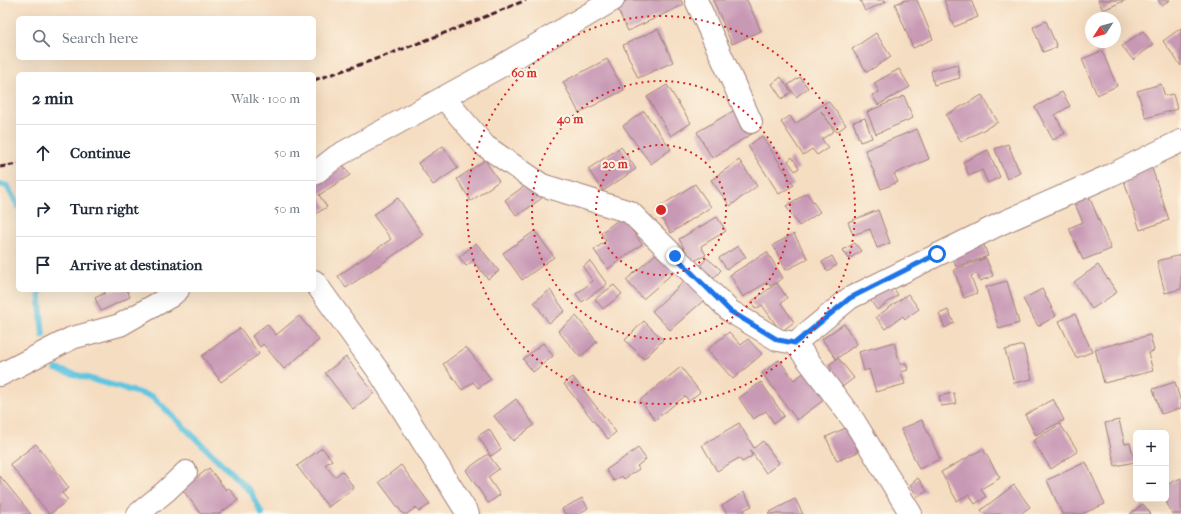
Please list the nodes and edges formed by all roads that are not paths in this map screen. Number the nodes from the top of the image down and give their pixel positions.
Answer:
1 (613, 0) edge
2 (696, 0) edge
3 (444, 98) junction
4 (751, 122) dead end
5 (1181, 141) edge
6 (316, 172) edge
7 (316, 283) edge
8 (176, 292) edge
9 (795, 343) junction
10 (0, 375) edge
11 (186, 472) dead end
12 (138, 514) edge
13 (468, 514) edge
14 (911, 514) edge

1 - 3 street
2 - 4 street
3 - 6 street
3 - 9 street
5 - 9 street
7 - 13 street
8 - 10 street
9 - 14 street
11 - 12 street

